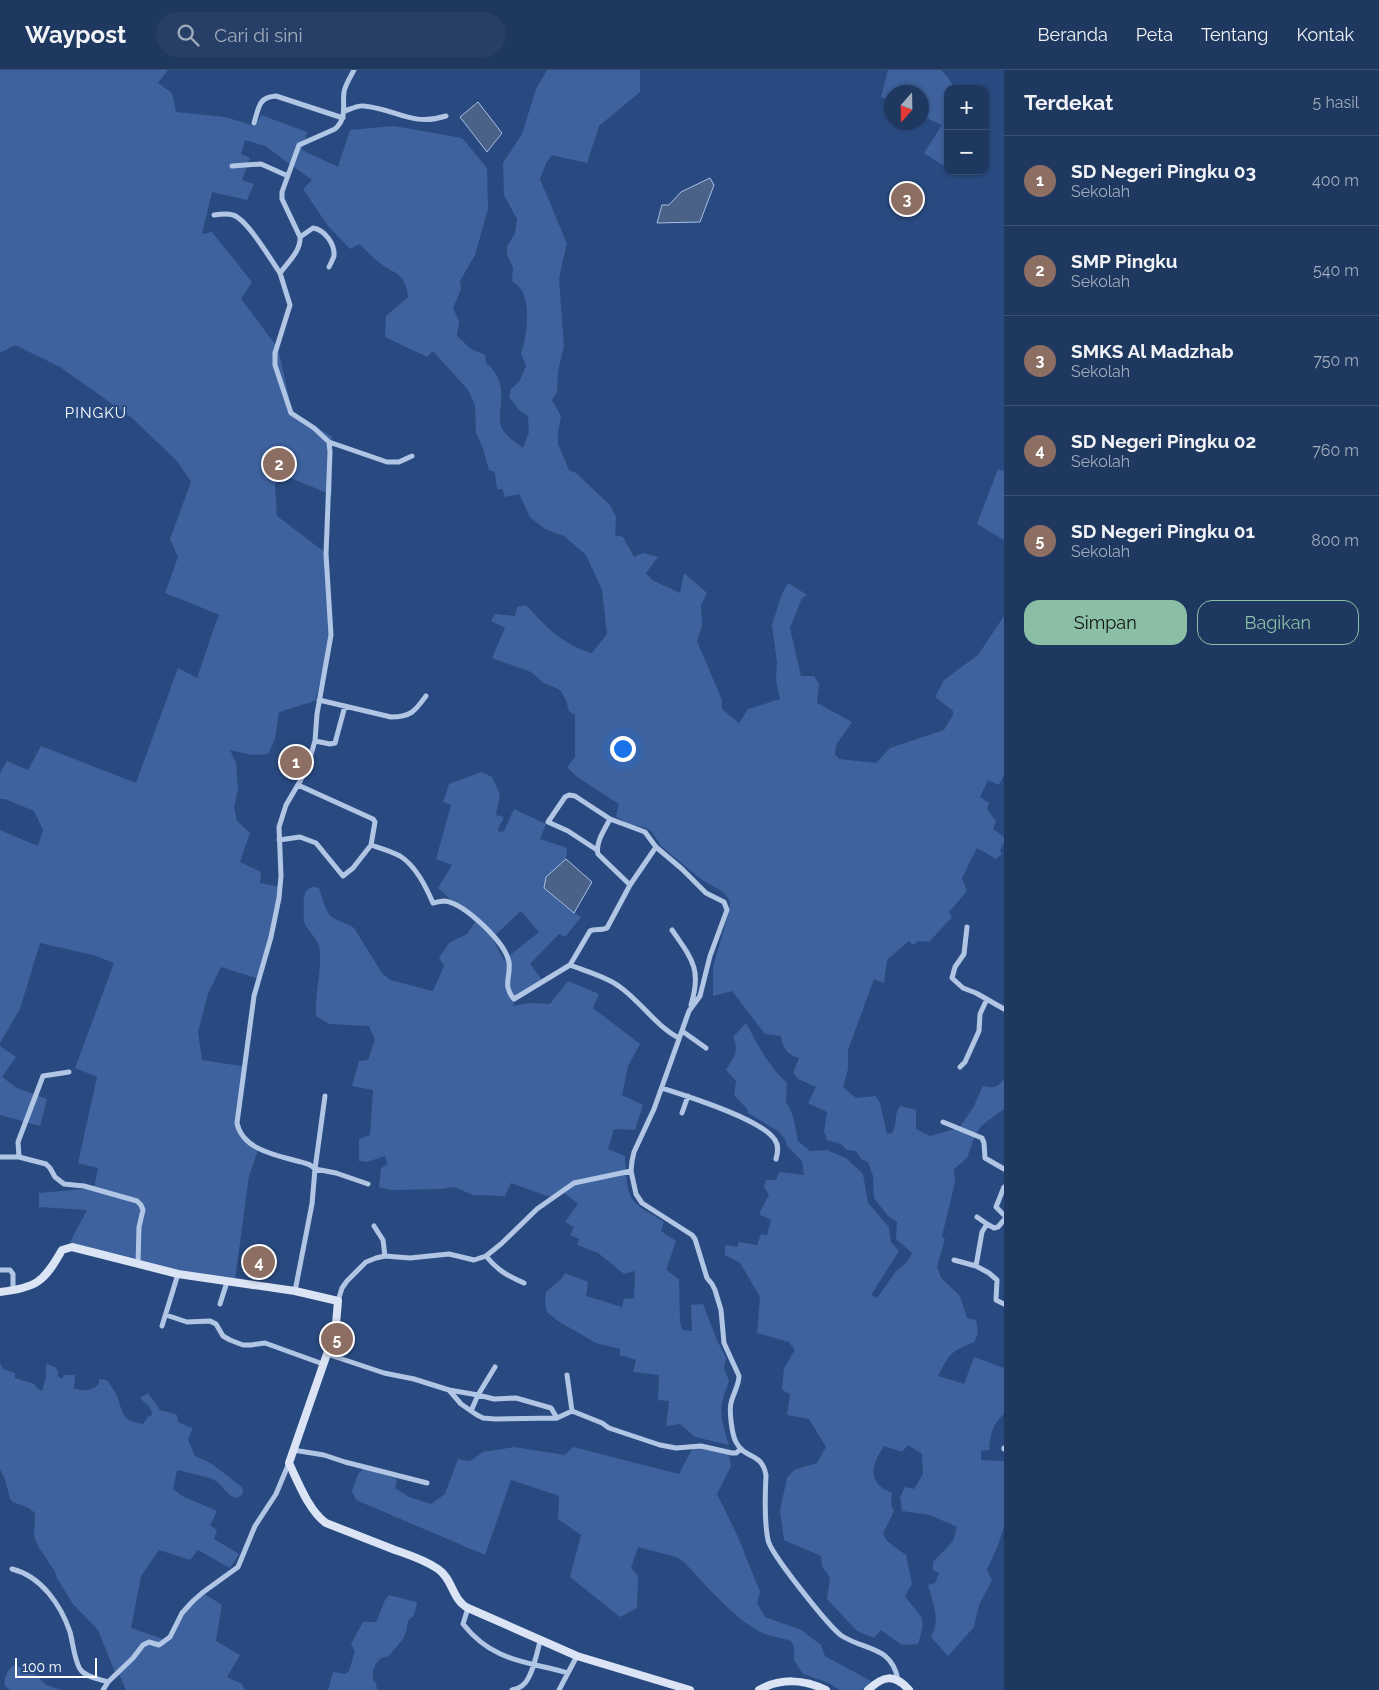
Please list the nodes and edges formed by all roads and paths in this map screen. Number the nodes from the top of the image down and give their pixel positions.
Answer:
1 (354, 70) edge
2 (345, 111) junction
3 (446, 116) dead end
4 (343, 118) junction
5 (254, 123) dead end
6 (232, 166) dead end
7 (288, 176) junction
8 (214, 215) dead end
9 (300, 237) junction
10 (329, 267) dead end
11 (280, 273) junction
12 (329, 442) junction
13 (412, 456) dead end
14 (426, 696) dead end
15 (319, 700) junction
16 (345, 706) junction
17 (315, 741) junction
18 (298, 786) junction
19 (610, 819) junction
20 (279, 840) junction
21 (371, 845) junction
22 (656, 847) junction
23 (597, 850) junction
24 (630, 885) junction
25 (968, 927) dead end
26 (672, 930) dead end
27 (570, 965) junction
28 (987, 999) junction
29 (1004, 1009) edge
30 (689, 1011) junction
31 (682, 1031) junction
32 (680, 1038) junction
33 (706, 1048) dead end
34 (960, 1067) dead end
35 (69, 1072) dead end
36 (662, 1088) junction
37 (325, 1096) dead end
38 (688, 1096) junction
39 (682, 1113) dead end
40 (943, 1122) dead end
41 (0, 1157) edge
42 (19, 1157) junction
43 (776, 1159) dead end
44 (315, 1169) junction
45 (1004, 1169) edge
46 (631, 1171) junction
47 (368, 1184) dead end
48 (1004, 1187) edge
49 (1004, 1215) edge
50 (977, 1217) dead end
51 (1004, 1220) edge
52 (987, 1224) junction
53 (374, 1226) dead end
54 (386, 1256) junction
55 (486, 1256) junction
56 (954, 1260) dead end
57 (138, 1265) junction
58 (976, 1266) junction
59 (0, 1270) edge
60 (178, 1274) junction
61 (227, 1282) junction
62 (524, 1283) dead end
63 (13, 1291) junction
64 (295, 1291) junction
65 (0, 1292) edge
66 (338, 1301) junction
67 (220, 1304) dead end
68 (1004, 1304) edge
69 (166, 1315) junction
70 (162, 1326) dead end
71 (327, 1354) junction
72 (323, 1364) junction
73 (495, 1367) dead end
74 (567, 1375) dead end
75 (449, 1390) junction
76 (478, 1395) junction
77 (471, 1411) junction
78 (572, 1411) junction
79 (557, 1418) junction
80 (741, 1449) junction
81 (293, 1450) junction
82 (289, 1463) junction
83 (427, 1483) dead end
84 (12, 1569) dead end
85 (468, 1608) junction
86 (540, 1641) junction
87 (577, 1656) junction
88 (533, 1664) junction
89 (568, 1673) junction
90 (898, 1680) junction
91 (108, 1682) junction
92 (103, 1690) edge
93 (512, 1690) edge
94 (559, 1690) edge
95 (690, 1690) edge
96 (759, 1690) edge
97 (826, 1690) edge
98 (868, 1690) edge
99 (909, 1690) edge

1 - 2 street
2 - 3 street
2 - 4 street
4 - 5 street
4 - 7 street
6 - 7 street
7 - 9 street
8 - 11 street
9 - 10 street
9 - 11 street
11 - 12 street
12 - 13 street
12 - 15 street
14 - 16 street
15 - 16 street
15 - 17 street
16 - 17 street
17 - 18 street
18 - 20 street
18 - 21 street
19 - 22 street
19 - 23 street
19 - 23 street
20 - 21 street
20 - 44 street
21 - 27 street
22 - 24 street
22 - 30 street
23 - 24 street
24 - 27 street
25 - 28 street
26 - 30 street
27 - 32 street
28 - 29 street
28 - 34 street
30 - 31 street
31 - 32 street
31 - 33 street
32 - 36 street
35 - 42 street
36 - 38 street
36 - 46 street
37 - 44 street
38 - 39 street
38 - 43 street
40 - 45 street
41 - 42 street
42 - 57 street
44 - 47 street
44 - 64 street
46 - 55 street
46 - 80 street
48 - 49 street
50 - 52 street
51 - 52 street
52 - 58 street
53 - 54 street
54 - 55 street
54 - 66 street
55 - 62 street
56 - 58 street
57 - 60 street
57 - 63 street
58 - 68 street
59 - 63 street
60 - 61 street
60 - 69 street
61 - 64 street
61 - 67 street
63 - 65 street
64 - 66 street
66 - 71 street
69 - 70 street
69 - 72 street
71 - 72 street
71 - 75 street
72 - 81 street
73 - 76 street
74 - 78 street
75 - 76 street
75 - 77 street
76 - 77 street
76 - 79 street
77 - 79 street
78 - 79 street
78 - 80 street
80 - 90 street
81 - 82 street
81 - 83 street
82 - 85 street
82 - 91 street
84 - 91 street
85 - 86 street
85 - 88 street
86 - 87 street
86 - 88 street
87 - 89 street
87 - 95 street
88 - 89 street
88 - 93 street
89 - 94 street
90 - 98 street
90 - 99 street
91 - 92 street
96 - 97 street

